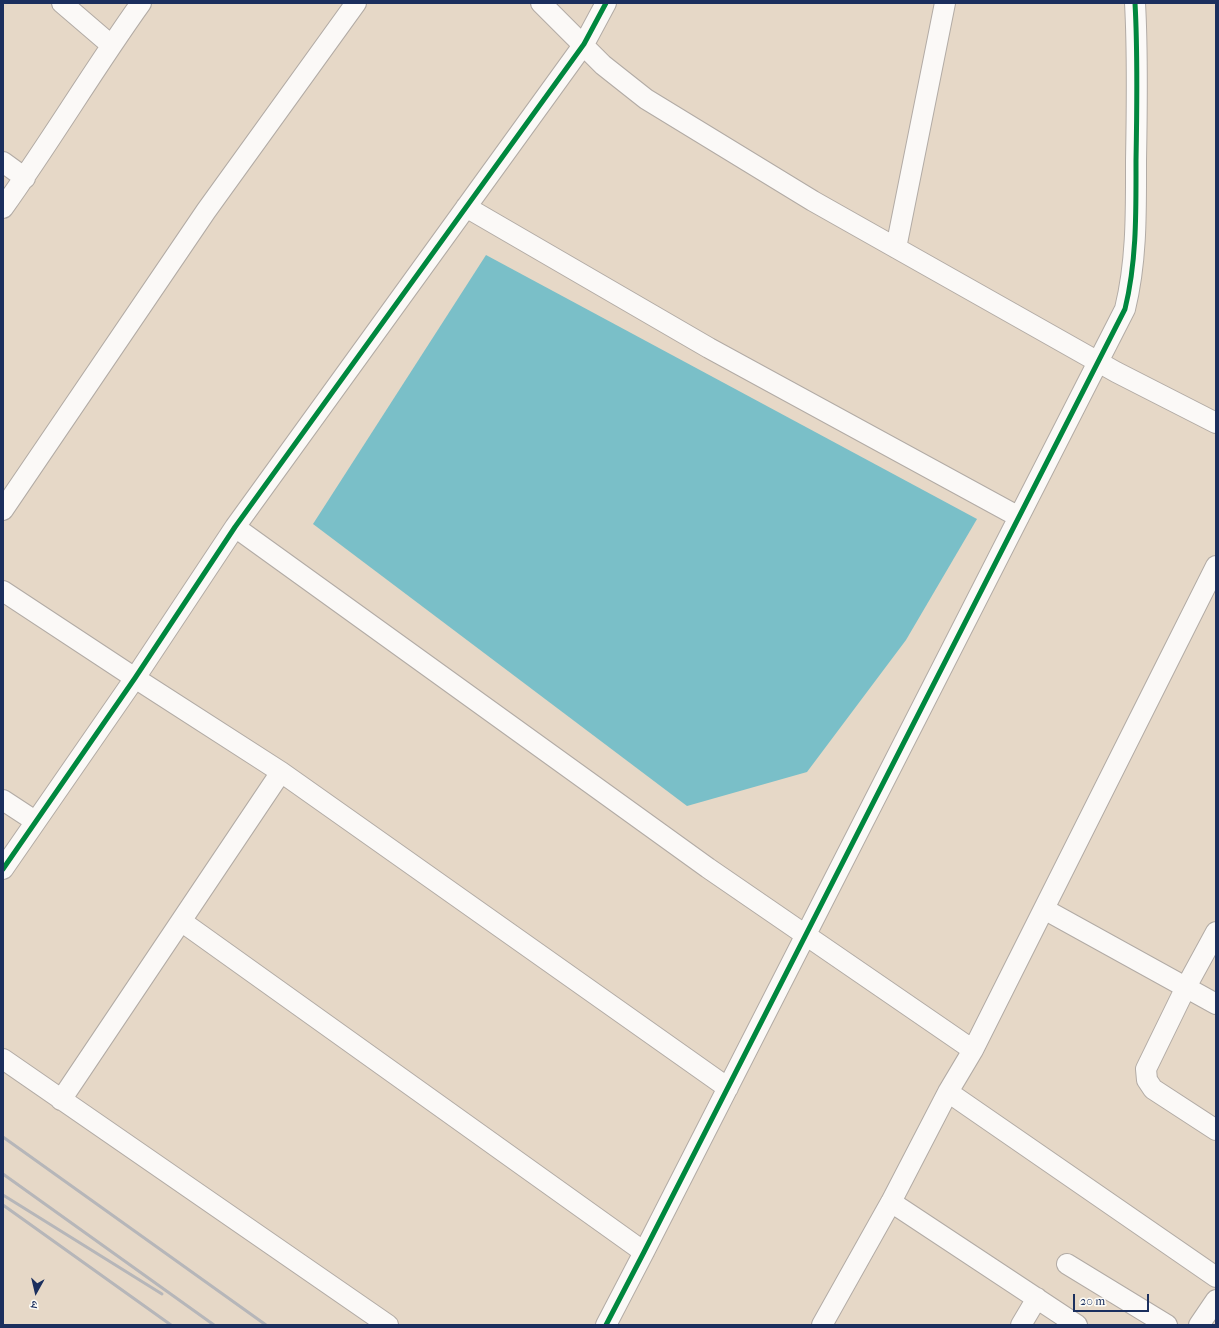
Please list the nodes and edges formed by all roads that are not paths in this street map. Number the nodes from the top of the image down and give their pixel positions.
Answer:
1 (62, 3) edge
2 (141, 3) edge
3 (356, 3) edge
4 (541, 3) edge
5 (606, 3) edge
6 (945, 3) edge
7 (1135, 3) edge
8 (584, 44) junction
9 (111, 45) junction
10 (3, 162) edge
11 (25, 178) junction
12 (466, 207) junction
13 (3, 208) edge
14 (896, 248) junction
15 (1098, 362) junction
16 (1216, 423) edge
17 (3, 510) edge
18 (1020, 517) junction
19 (235, 527) junction
20 (1216, 566) edge
21 (3, 591) edge
22 (135, 678) junction
23 (281, 772) junction
24 (3, 800) edge
25 (35, 821) junction
26 (3, 870) edge
27 (1044, 909) junction
28 (181, 921) junction
29 (1216, 932) edge
30 (806, 935) junction
31 (1186, 987) junction
32 (1216, 1004) edge
33 (973, 1050) junction
34 (3, 1059) edge
35 (728, 1088) junction
36 (948, 1092) junction
37 (61, 1100) junction
38 (1216, 1130) edge
39 (891, 1202) junction
40 (644, 1252) junction
41 (1067, 1264) dead end
42 (1216, 1277) edge
43 (1037, 1298) junction
44 (1216, 1300) edge
45 (388, 1325) edge
46 (606, 1325) edge
47 (822, 1325) edge
48 (1021, 1325) edge
49 (1077, 1325) edge
50 (1167, 1325) edge
51 (1199, 1325) edge

1 - 9 street
2 - 9 street
3 - 17 street
4 - 8 street
5 - 8 street
6 - 14 street
7 - 15 street
8 - 12 street
8 - 14 street
9 - 11 street
10 - 11 street
11 - 13 street
12 - 18 street
12 - 19 street
14 - 15 street
15 - 16 street
15 - 18 street
18 - 30 street
19 - 22 street
19 - 30 street
20 - 27 street
21 - 22 street
22 - 23 street
22 - 25 street
23 - 28 street
23 - 35 street
24 - 25 street
25 - 26 street
27 - 31 street
27 - 33 street
28 - 37 street
28 - 40 street
29 - 31 street
30 - 33 street
30 - 35 street
31 - 32 street
31 - 38 street
33 - 36 street
34 - 37 street
35 - 40 street
36 - 39 street
36 - 42 street
37 - 45 street
39 - 43 street
39 - 47 street
40 - 46 street
41 - 50 street
43 - 48 street
43 - 49 street
44 - 51 street

